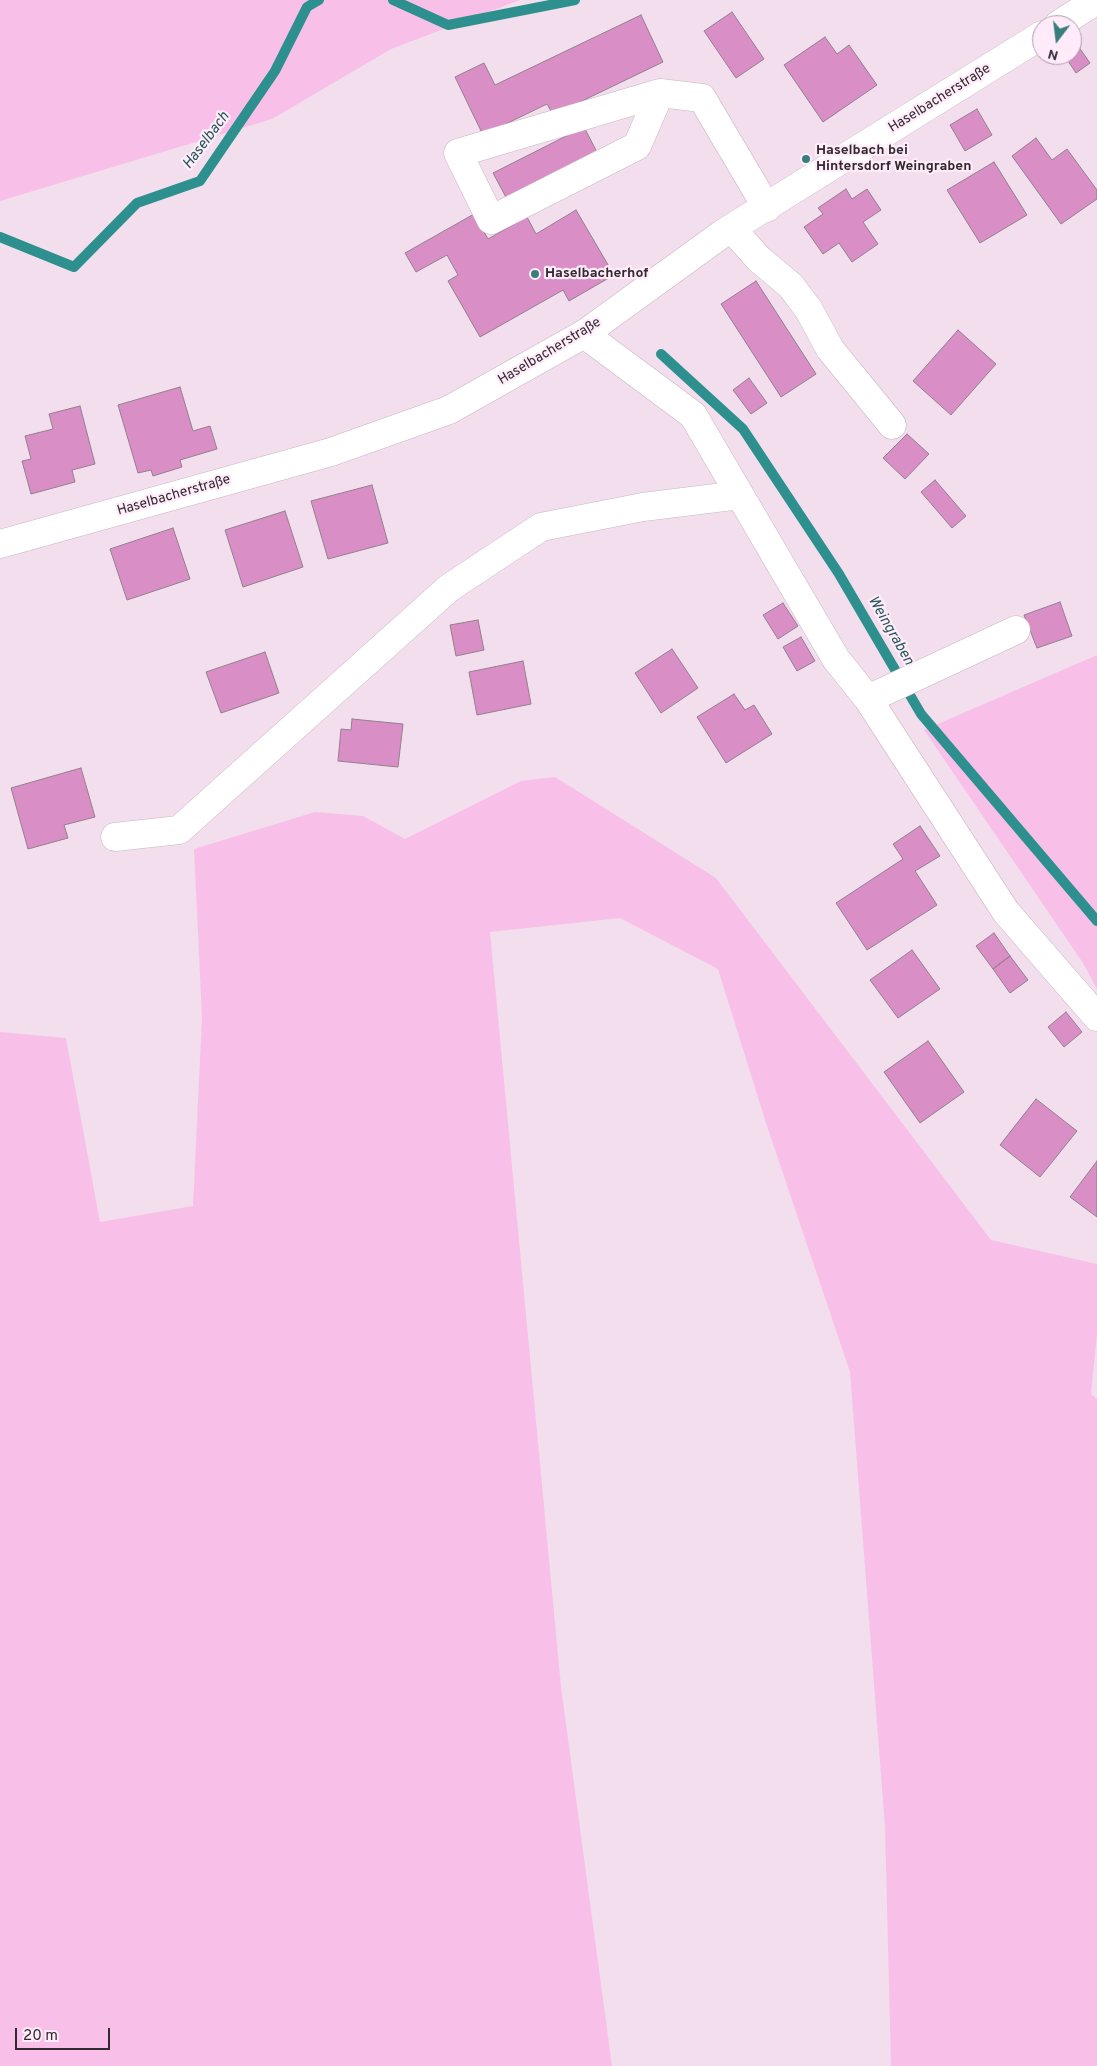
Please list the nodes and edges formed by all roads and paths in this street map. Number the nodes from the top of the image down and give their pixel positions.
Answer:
1 (1097, 0) edge
2 (1074, 15) edge
3 (1032, 41) edge
4 (660, 93) junction
5 (767, 208) junction
6 (732, 229) junction
7 (584, 334) junction
8 (892, 425) dead end
9 (740, 495) junction
10 (0, 544) edge
11 (1016, 630) dead end
12 (868, 699) junction
13 (115, 837) dead end
14 (1097, 1017) edge

1 - 2 street
3 - 5 street, Haselbacherstraße
4 - 4 street
4 - 5 street
5 - 6 street, Haselbacherstraße
6 - 7 street, Haselbacherstraße
6 - 8 street
7 - 9 street
7 - 10 street, Haselbacherstraße
9 - 12 street
9 - 13 street
11 - 12 street
12 - 14 street

